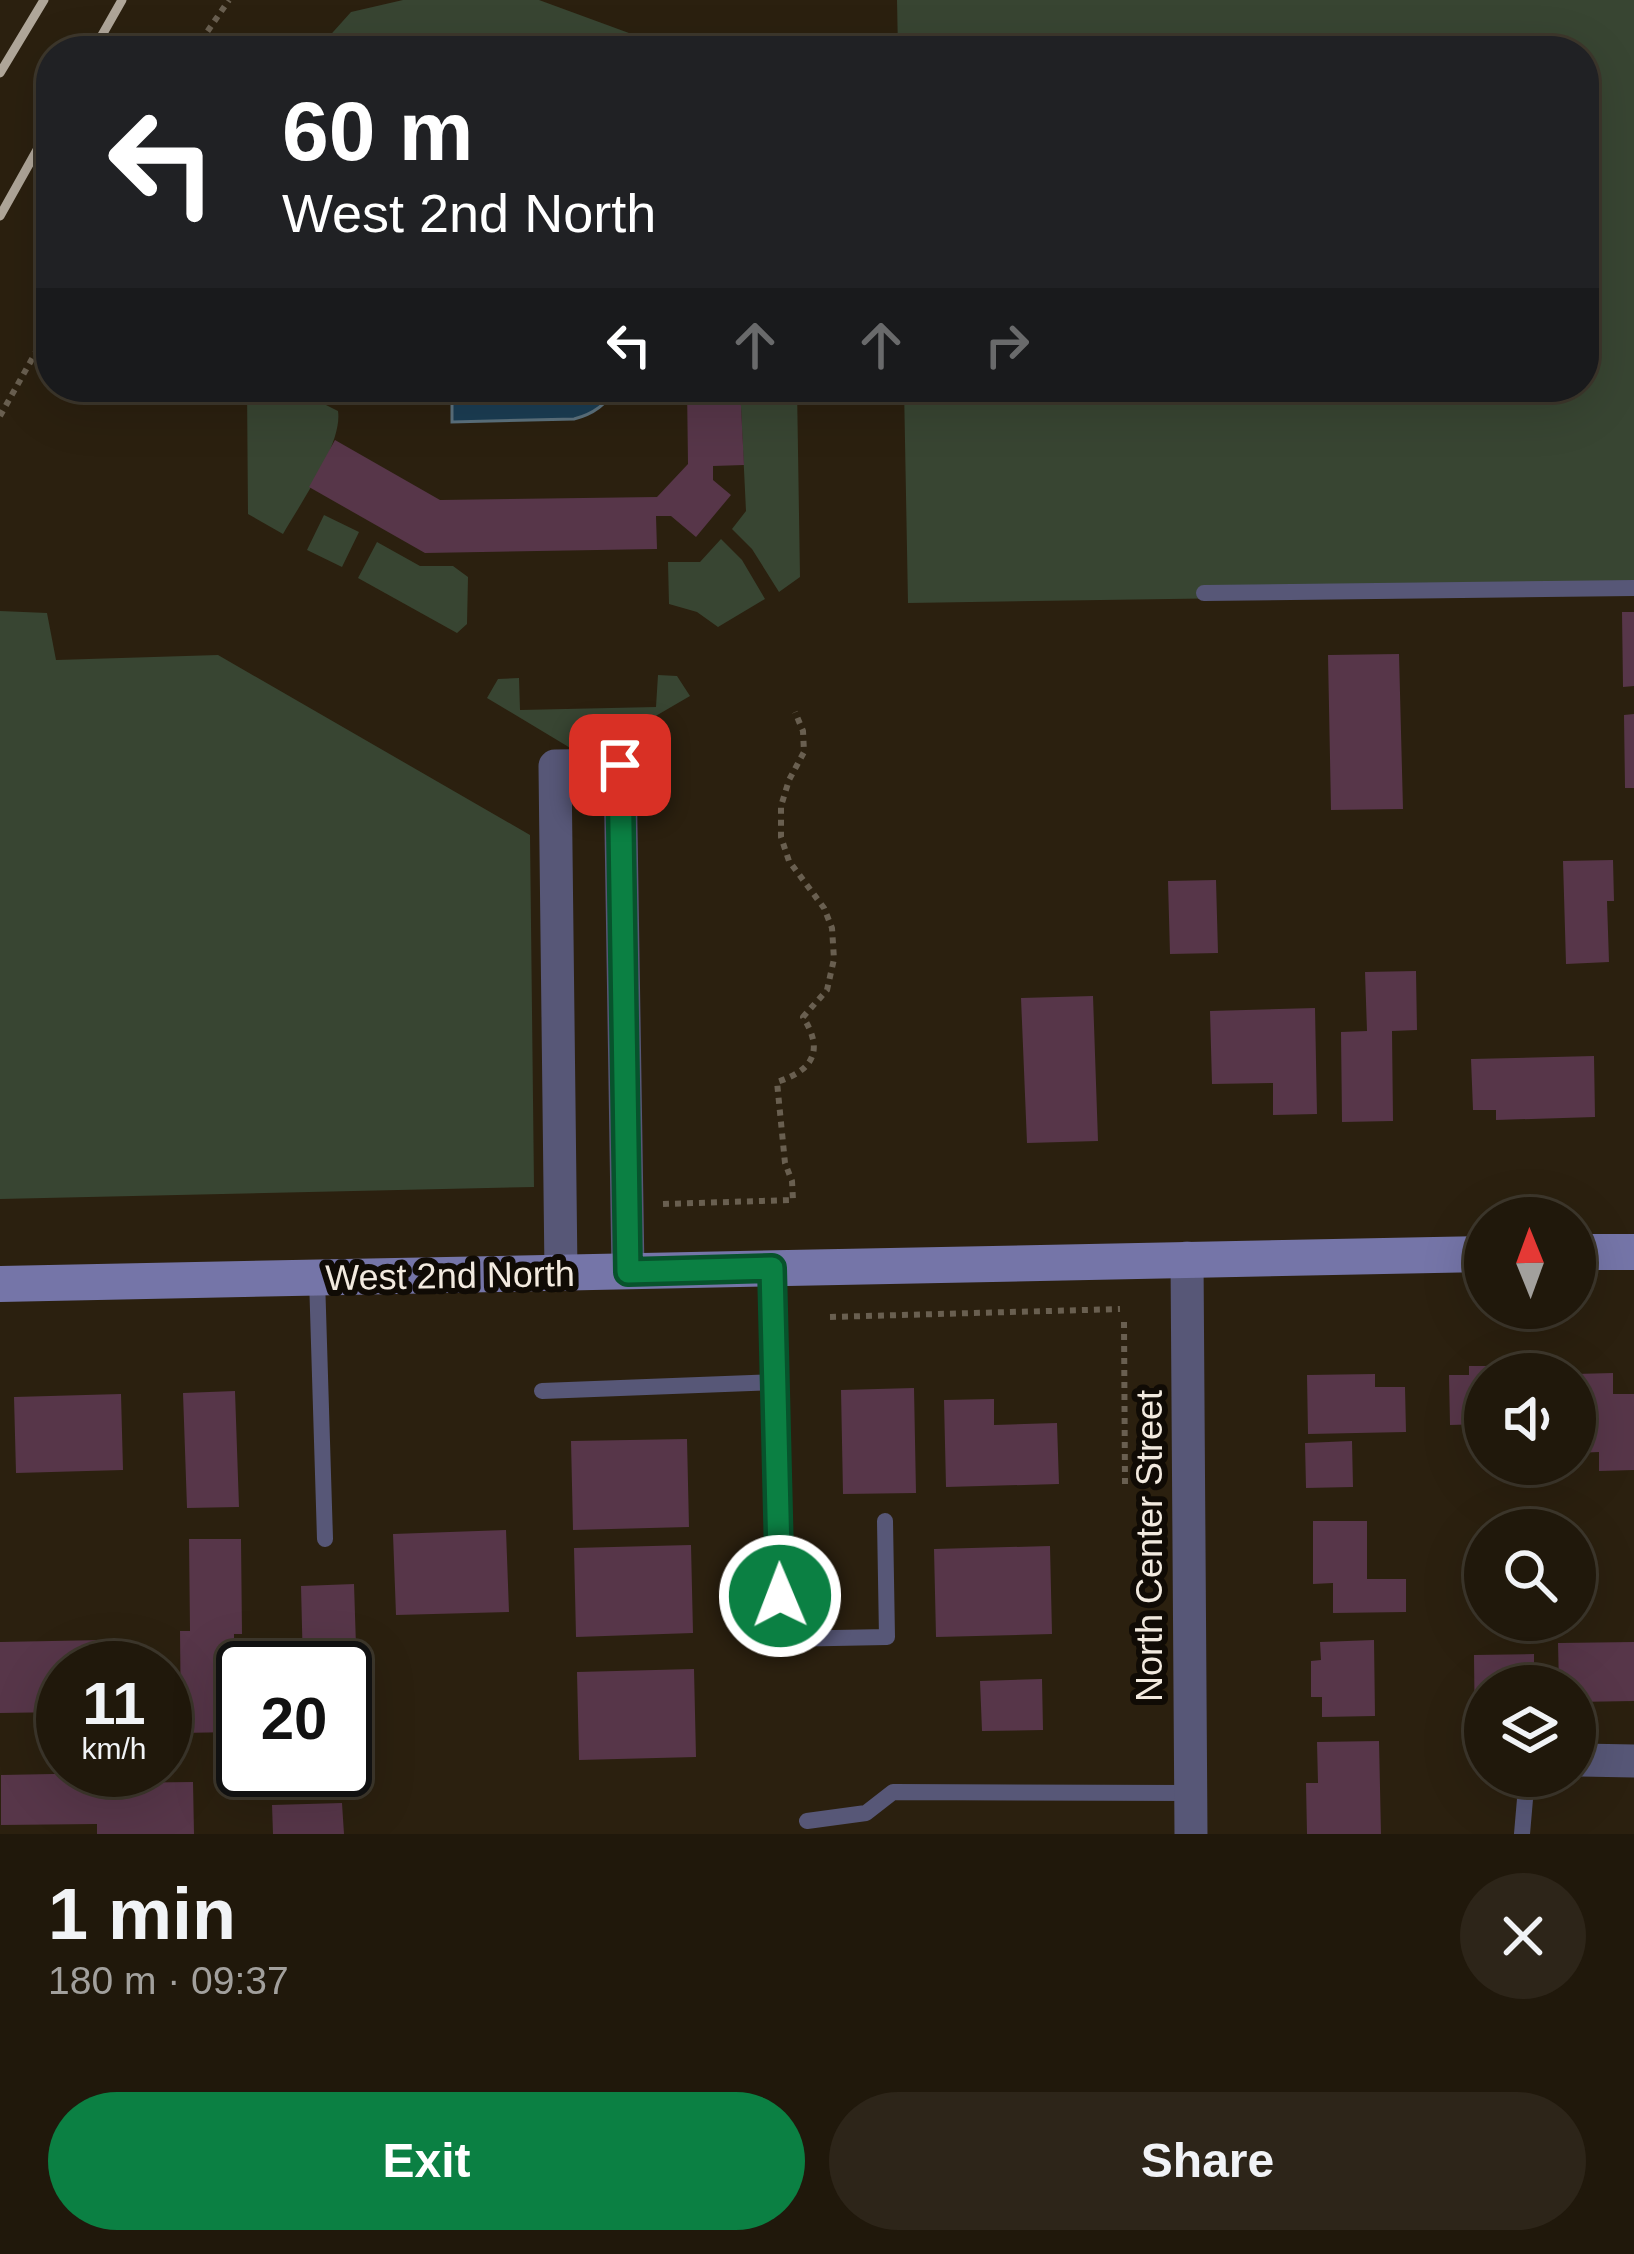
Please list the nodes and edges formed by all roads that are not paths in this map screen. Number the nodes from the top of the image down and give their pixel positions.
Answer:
1 (1634, 588) edge
2 (1204, 593) dead end
3 (1596, 1252) edge
4 (1634, 1252) edge
5 (1464, 1254) edge
6 (1187, 1258) junction
7 (772, 1268) junction
8 (628, 1272) junction
9 (561, 1273) junction
10 (317, 1278) junction
11 (0, 1284) edge
12 (775, 1382) junction
13 (542, 1391) dead end
14 (884, 1521) dead end
15 (325, 1538) dead end
16 (1596, 1760) edge
17 (1634, 1761) edge
18 (1190, 1793) junction
19 (1525, 1797) edge
20 (807, 1820) dead end
21 (1191, 1834) edge
22 (1522, 1834) edge

1 - 2 lane
3 - 4 street
5 - 6 street, West 2nd North
6 - 7 street, West 2nd North
6 - 18 street, North Center Street
7 - 8 street, West 2nd North
7 - 12 lane
8 - 9 street, West 2nd North
8 - 9 street
9 - 10 street, West 2nd North
10 - 11 street, West 2nd North
10 - 15 lane
12 - 13 lane
12 - 14 lane
16 - 17 street
18 - 20 lane
18 - 21 street, North Center Street
19 - 22 lane

